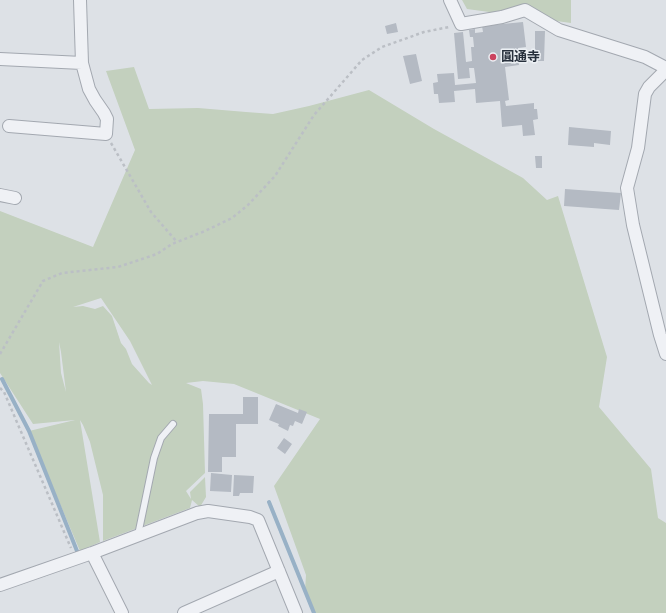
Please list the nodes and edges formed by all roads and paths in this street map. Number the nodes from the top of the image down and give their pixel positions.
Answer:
1 (80, 0) edge
2 (450, 0) edge
3 (461, 24) junction
4 (0, 59) edge
5 (82, 63) junction
6 (666, 69) edge
7 (9, 126) dead end
8 (106, 134) junction
9 (0, 195) edge
10 (15, 198) dead end
11 (177, 242) junction
12 (0, 354) edge
13 (666, 354) edge
14 (0, 388) edge
15 (173, 424) dead end
16 (138, 535) junction
17 (92, 553) junction
18 (75, 558) junction
19 (279, 571) junction
20 (0, 585) edge
21 (122, 613) edge
22 (184, 613) edge
23 (296, 613) edge

1 - 5 street
2 - 3 street
3 - 6 street
3 - 11 path
4 - 5 street
5 - 8 street
6 - 13 street
7 - 8 street
8 - 11 path
9 - 10 street
11 - 12 path
14 - 18 path
15 - 16 lane
16 - 17 street
16 - 19 street
17 - 18 street
17 - 21 street
18 - 20 street
19 - 22 street
19 - 23 street

